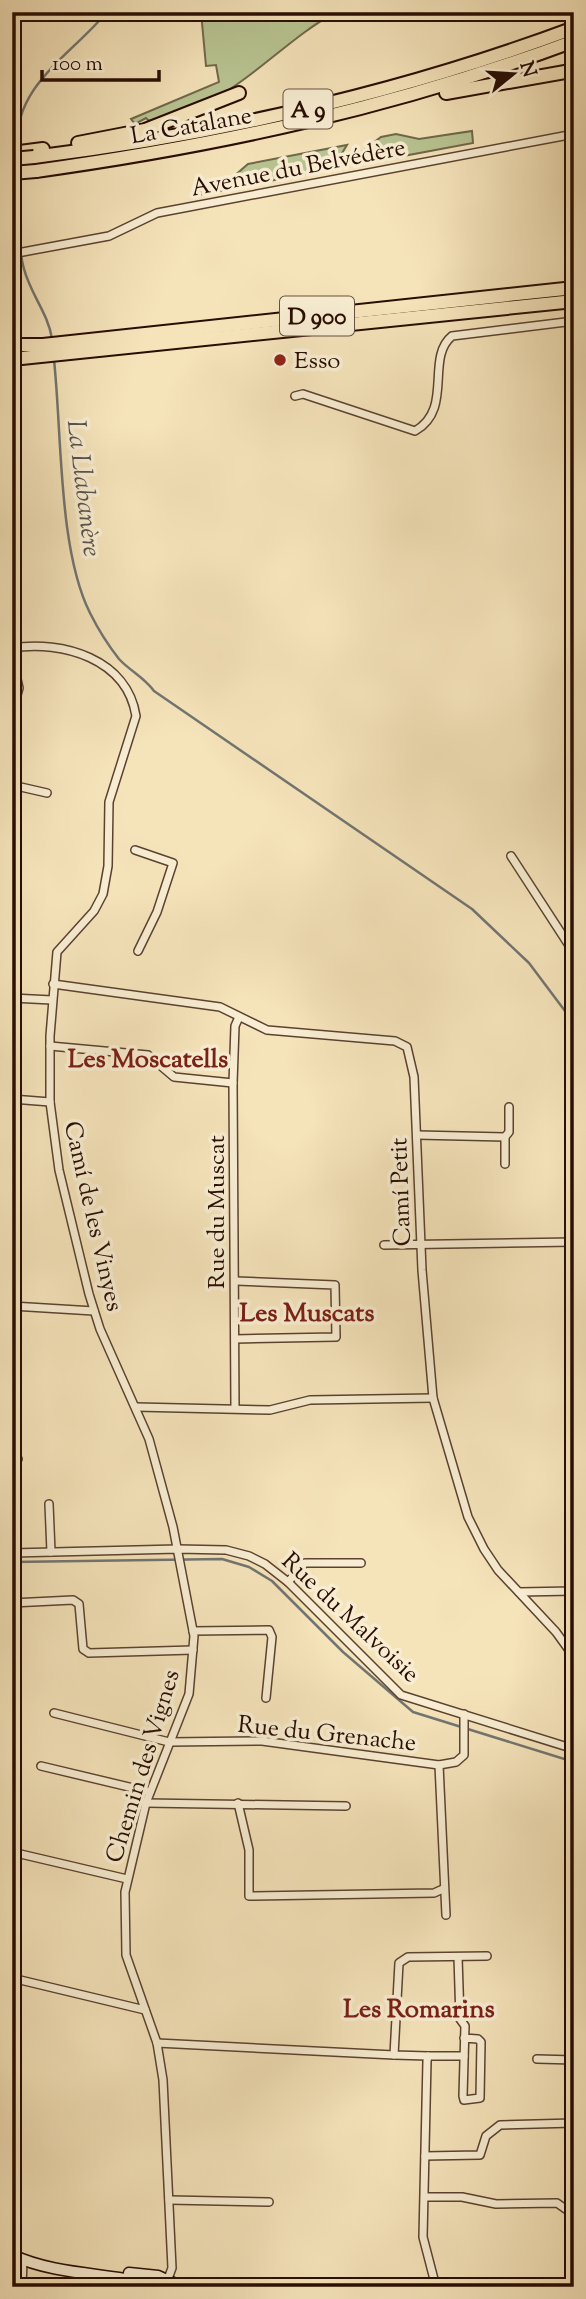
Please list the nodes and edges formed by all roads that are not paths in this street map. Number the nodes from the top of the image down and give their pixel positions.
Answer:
1 (574, 28) edge
2 (574, 41) edge
3 (565, 72) dead end
4 (239, 93) dead end
5 (340, 115) junction
6 (574, 134) edge
7 (12, 155) edge
8 (34, 159) junction
9 (12, 173) edge
10 (12, 203) edge
11 (13, 254) edge
12 (574, 288) edge
13 (574, 301) edge
14 (574, 321) edge
15 (12, 347) edge
16 (62, 349) junction
17 (43, 351) junction
18 (12, 359) edge
19 (295, 396) dead end
20 (12, 648) edge
21 (12, 657) edge
22 (12, 713) edge
23 (12, 785) edge
24 (47, 793) dead end
25 (135, 850) dead end
26 (511, 856) dead end
27 (138, 951) dead end
28 (574, 953) edge
29 (53, 984) junction
30 (12, 998) edge
31 (52, 1000) junction
32 (239, 1017) junction
33 (50, 1046) junction
34 (233, 1083) junction
35 (12, 1099) edge
36 (50, 1102) junction
37 (509, 1107) dead end
38 (417, 1135) junction
39 (505, 1137) junction
40 (505, 1164) dead end
41 (574, 1242) edge
42 (422, 1244) junction
43 (384, 1245) dead end
44 (236, 1281) junction
45 (12, 1306) edge
46 (94, 1311) junction
47 (235, 1339) junction
48 (433, 1398) junction
49 (136, 1407) junction
50 (235, 1408) junction
51 (49, 1504) dead end
52 (179, 1551) junction
53 (51, 1552) junction
54 (12, 1553) edge
55 (361, 1563) dead end
56 (288, 1582) junction
57 (574, 1591) edge
58 (519, 1592) junction
59 (12, 1604) edge
60 (193, 1631) junction
61 (193, 1650) junction
62 (574, 1657) edge
63 (266, 1698) dead end
64 (54, 1713) dead end
65 (463, 1718) junction
66 (169, 1742) junction
67 (574, 1749) edge
68 (439, 1765) junction
69 (41, 1766) dead end
70 (150, 1792) junction
71 (146, 1803) junction
72 (238, 1803) junction
73 (346, 1806) dead end
74 (12, 1852) edge
75 (127, 1879) junction
76 (443, 1889) junction
77 (446, 1915) dead end
78 (487, 1956) dead end
79 (458, 1957) junction
80 (12, 1978) edge
81 (145, 2010) junction
82 (464, 2038) junction
83 (157, 2043) junction
84 (394, 2055) junction
85 (428, 2056) junction
86 (464, 2056) junction
87 (537, 2059) dead end
88 (574, 2060) edge
89 (17, 2089) dead end
90 (12, 2109) edge
91 (574, 2123) edge
92 (425, 2156) junction
93 (425, 2197) junction
94 (169, 2200) junction
95 (270, 2202) dead end
96 (574, 2215) edge
97 (12, 2255) edge
98 (23, 2260) junction
99 (574, 2280) edge
100 (165, 2284) edge
101 (22, 2287) edge
102 (182, 2287) edge
103 (436, 2287) edge
104 (568, 2287) edge

1 - 8 highway, La Catalane / A 9
2 - 5 highway, La Catalane / A 9
3 - 5 highway
4 - 8 highway
5 - 8 highway, La Catalane / A 9
6 - 11 street, Avenue du Belvédère
7 - 8 highway, La Catalane / A 9, bridge
7 - 10 street
8 - 9 highway, La Catalane / A 9, bridge
12 - 16 highway, D 900
13 - 16 highway, D 900
14 - 19 street
15 - 17 highway, D 900
16 - 17 highway, D 900
17 - 18 highway, D 900
20 - 29 street, Camí de les Vinyes
21 - 22 street
23 - 24 street
25 - 27 street
26 - 28 street
29 - 31 street, Camí de les Vinyes
29 - 32 street, Camí Petit
30 - 31 street
31 - 33 street, Camí de les Vinyes
32 - 34 street, Rue du Muscat
32 - 38 street, Camí Petit
33 - 34 street
33 - 36 street, Camí de les Vinyes
34 - 44 street, Rue du Muscat
35 - 36 street
36 - 46 street, Camí de les Vinyes
37 - 39 street
38 - 39 street
38 - 42 street, Camí Petit
39 - 40 street
41 - 42 street
42 - 43 street
42 - 48 street, Camí Petit
44 - 47 street, Rue du Muscat
44 - 47 street
45 - 46 street
46 - 49 street, Camí de les Vinyes
47 - 50 street, Rue du Muscat
48 - 50 street
48 - 58 street, Camí Petit
49 - 50 street
49 - 52 street, Camí de les Vinyes
51 - 53 street
52 - 53 street, Rue du Malvoisie
52 - 56 street, Rue du Malvoisie
52 - 60 street, Chemin des Vignes
53 - 54 street, Rue du Malvoisie
55 - 56 street
56 - 65 street, Rue du Malvoisie
57 - 58 street
58 - 62 street, Camí Petit
59 - 61 street
60 - 61 street, Chemin des Vignes
60 - 63 street
61 - 66 street, Chemin des Vignes
64 - 66 street, Rue du Grenache
65 - 67 street, Rue du Malvoisie
65 - 68 street, Rue du Grenache
66 - 68 street, Rue du Grenache
66 - 70 street, Chemin des Vignes
68 - 76 street, Rue du Grenache
69 - 70 street
70 - 71 street, Chemin des Vignes
71 - 72 street
71 - 75 street, Chemin des Vignes
72 - 73 street
72 - 76 street
74 - 75 street
75 - 81 street, Chemin des Vignes
76 - 77 street, Rue du Grenache
78 - 79 street
79 - 82 street
79 - 84 street
80 - 81 street
81 - 83 street, Chemin des Vignes
82 - 86 street
82 - 86 street
83 - 84 street
83 - 94 street, Chemin des Vignes
84 - 85 street
85 - 86 street
85 - 92 street
87 - 88 street
89 - 90 street
91 - 92 street
92 - 93 street
93 - 96 street
93 - 103 street
94 - 95 street
94 - 100 street, Chemin des Vignes
97 - 98 main road
98 - 100 main road
98 - 101 street
99 - 104 main road
100 - 102 main road

